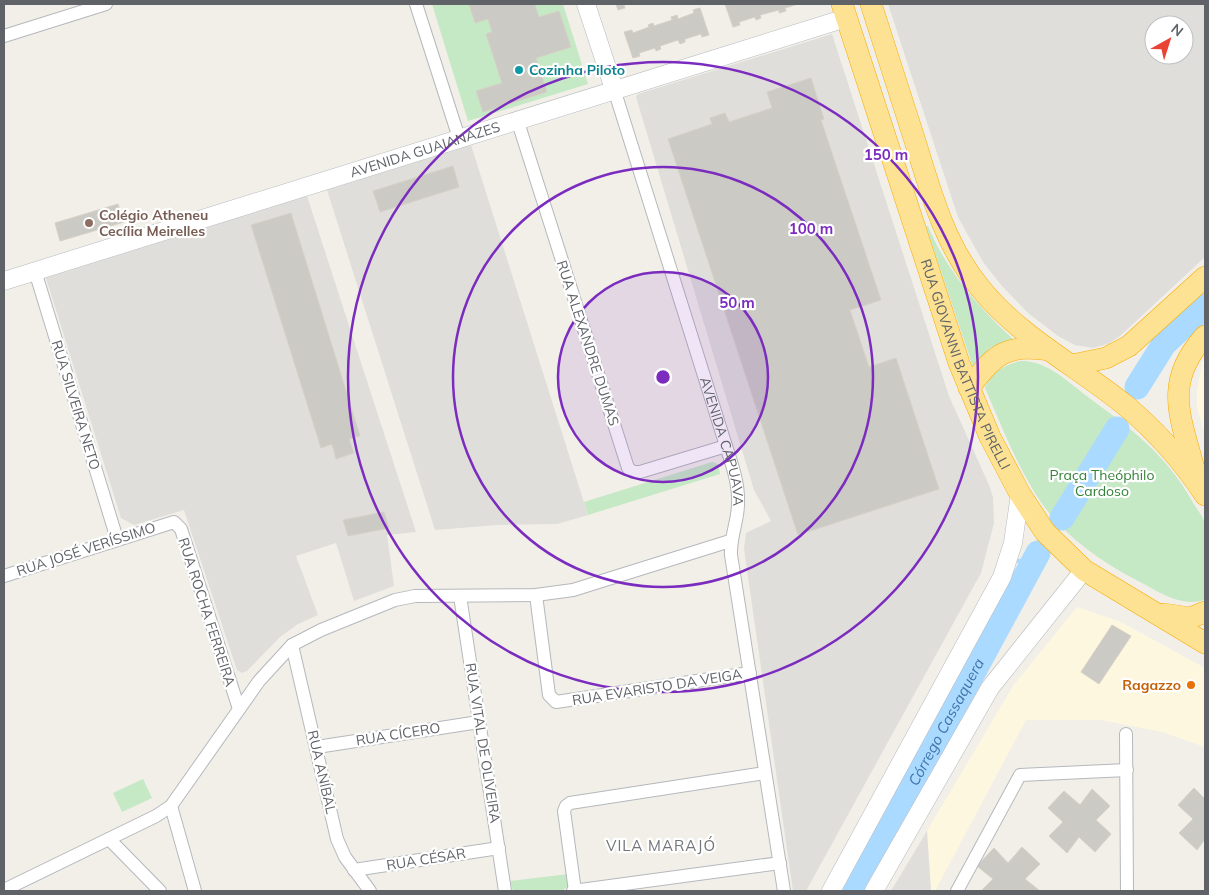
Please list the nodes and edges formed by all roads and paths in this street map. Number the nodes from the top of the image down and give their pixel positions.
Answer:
1 (106, 4) edge
2 (416, 4) edge
3 (586, 4) edge
4 (871, 4) edge
5 (844, 11) edge
6 (4, 36) edge
7 (614, 89) junction
8 (517, 120) junction
9 (459, 138) junction
10 (35, 271) junction
11 (1205, 277) edge
12 (4, 281) edge
13 (1205, 336) edge
14 (1050, 350) junction
15 (1072, 365) junction
16 (969, 388) junction
17 (726, 446) junction
18 (1202, 490) edge
19 (1020, 494) junction
20 (168, 522) joint
21 (117, 539) junction
22 (730, 541) junction
23 (1084, 570) junction
24 (4, 576) edge
25 (536, 595) junction
26 (460, 596) junction
27 (1205, 612) edge
28 (1158, 614) junction
29 (1205, 643) edge
30 (292, 645) junction
31 (750, 672) junction
32 (239, 709) junction
33 (479, 722) junction
34 (1126, 734) dead end
35 (317, 747) junction
36 (1127, 770) junction
37 (765, 773) junction
38 (171, 806) junction
39 (110, 839) junction
40 (498, 848) junction
41 (780, 863) junction
42 (354, 870) junction
43 (4, 890) edge
44 (160, 891) edge
45 (196, 891) edge
46 (370, 891) edge
47 (505, 891) edge
48 (574, 891) edge
49 (784, 891) edge
50 (831, 891) edge
51 (874, 891) edge
52 (957, 891) edge
53 (1127, 891) edge

1 - 6 street
2 - 9 street
3 - 7 main road, AVENIDA CAPUAVA
4 - 14 highway
5 - 7 main road, AVENIDA GUAIANAZES
5 - 16 highway, RUA GIOVANNI BATTISTA PIRELLI
7 - 8 main road, AVENIDA GUAIANAZES
7 - 17 street, AVENIDA CAPUAVA
8 - 9 main road, AVENIDA GUAIANAZES
8 - 17 street, RUA ALEXANDRE DUMAS
9 - 10 main road, AVENIDA GUAIANAZES
10 - 12 main road, AVENIDA GUAIANAZES
10 - 21 street, RUA SILVEIRA NETO
11 - 15 highway
13 - 18 highway
14 - 15 highway
14 - 16 highway
15 - 18 highway
16 - 19 highway, RUA GIOVANNI BATTISTA PIRELLI
17 - 22 street, AVENIDA CAPUAVA
19 - 23 highway, RUA GIOVANNI BATTISTA PIRELLI
19 - 50 main road
20 - 21 street, RUA JOSÉ VERÍSSIMO
20 - 32 street, RUA ROCHA FERREIRA
21 - 24 street, RUA JOSÉ VERÍSSIMO
22 - 25 street
22 - 31 street, AVENIDA CAPUAVA
23 - 28 highway, RUA GIOVANNI BATTISTA PIRELLI
23 - 51 main road
25 - 26 street
25 - 31 street, RUA EVARISTO DA VEIGA
26 - 30 street
26 - 33 street, RUA VITAL DE OLIVEIRA
27 - 28 highway
28 - 29 highway, RUA GIOVANNI BATTISTA PIRELLI
30 - 32 street
30 - 35 street, RUA ANÍBAL
31 - 37 street, AVENIDA CAPUAVA
32 - 38 street
33 - 35 street, RUA CÍCERO
33 - 40 street, RUA VITAL DE OLIVEIRA
34 - 36 street
35 - 42 street, RUA ANÍBAL
36 - 52 street
36 - 53 street
37 - 41 street, AVENIDA CAPUAVA
37 - 48 street
38 - 39 street
38 - 45 street
39 - 43 street
39 - 44 street
40 - 42 street, RUA CÉSAR
40 - 47 street, RUA VITAL DE OLIVEIRA
41 - 48 street
41 - 49 street, AVENIDA CAPUAVA
42 - 46 street, RUA ANÍBAL

